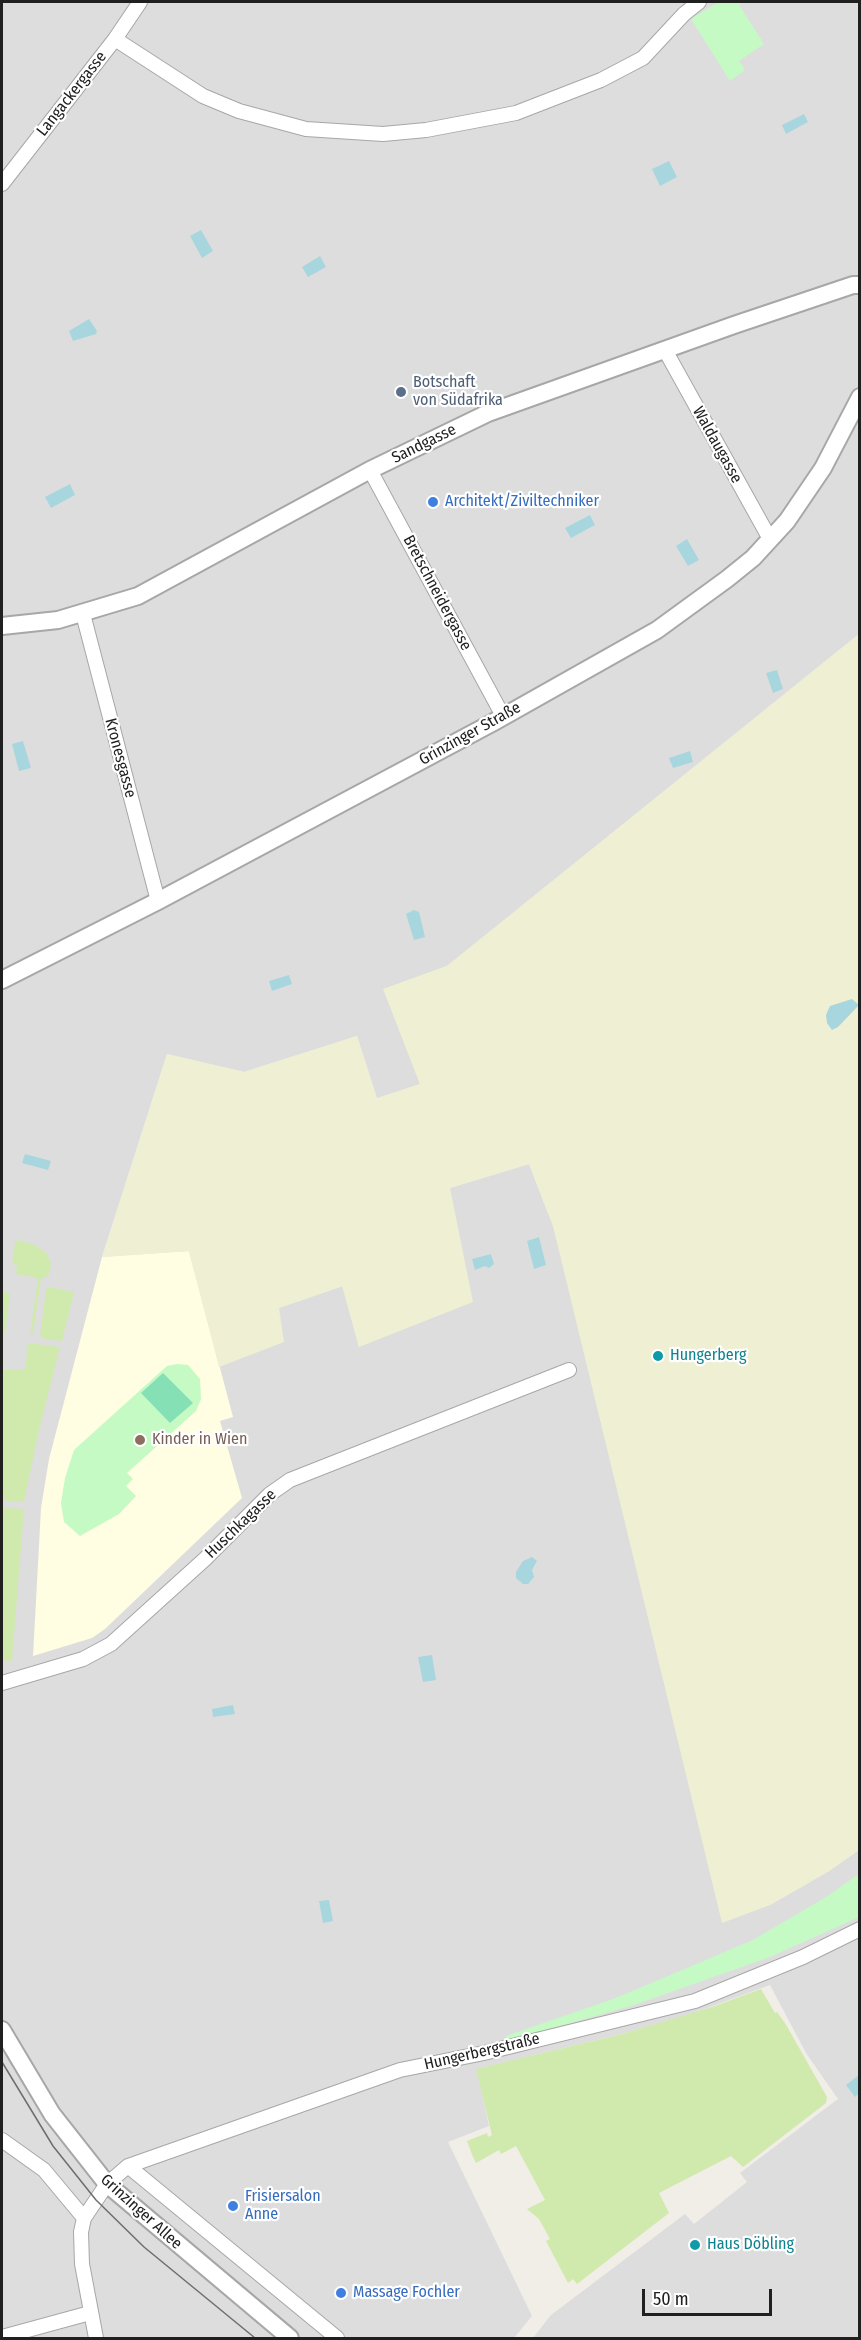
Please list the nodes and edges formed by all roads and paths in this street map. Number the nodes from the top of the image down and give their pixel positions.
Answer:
1 (140, 2) edge
2 (699, 2) edge
3 (115, 39) junction
4 (2, 184) edge
5 (860, 285) edge
6 (665, 350) junction
7 (860, 397) edge
8 (370, 470) junction
9 (771, 540) junction
10 (83, 614) junction
11 (2, 626) edge
12 (503, 716) junction
13 (158, 901) junction
14 (2, 980) edge
15 (569, 1370) dead end
16 (2, 1683) edge
17 (860, 1929) edge
18 (2, 2030) edge
19 (2, 2140) edge
20 (128, 2166) junction
21 (107, 2184) junction
22 (84, 2218) junction
23 (90, 2313) junction
24 (2, 2337) edge
25 (96, 2338) edge
26 (290, 2338) edge
27 (337, 2338) edge

1 - 3 street, Langackergasse
2 - 3 street
3 - 4 street, Langackergasse
5 - 6 street, Sandgasse
6 - 8 street, Sandgasse
6 - 9 street, Waldaugasse
7 - 9 street, Grinzinger Straße
8 - 10 street, Sandgasse
8 - 12 street, Bretschneidergasse
9 - 12 street, Grinzinger Straße
10 - 11 street, Sandgasse
10 - 13 street, Kronesgasse
12 - 13 street, Grinzinger Straße
13 - 14 street, Grinzinger Straße
15 - 16 street, Huschkagasse
17 - 20 street, Hungerbergstraße
18 - 21 street, Grinzinger Allee
19 - 22 street
20 - 21 street, Hungerbergstraße
20 - 27 street, Grinzinger Allee
21 - 22 street, Hungerbergstraße
21 - 26 street, Grinzinger Allee
22 - 23 street
23 - 24 street
23 - 25 street

